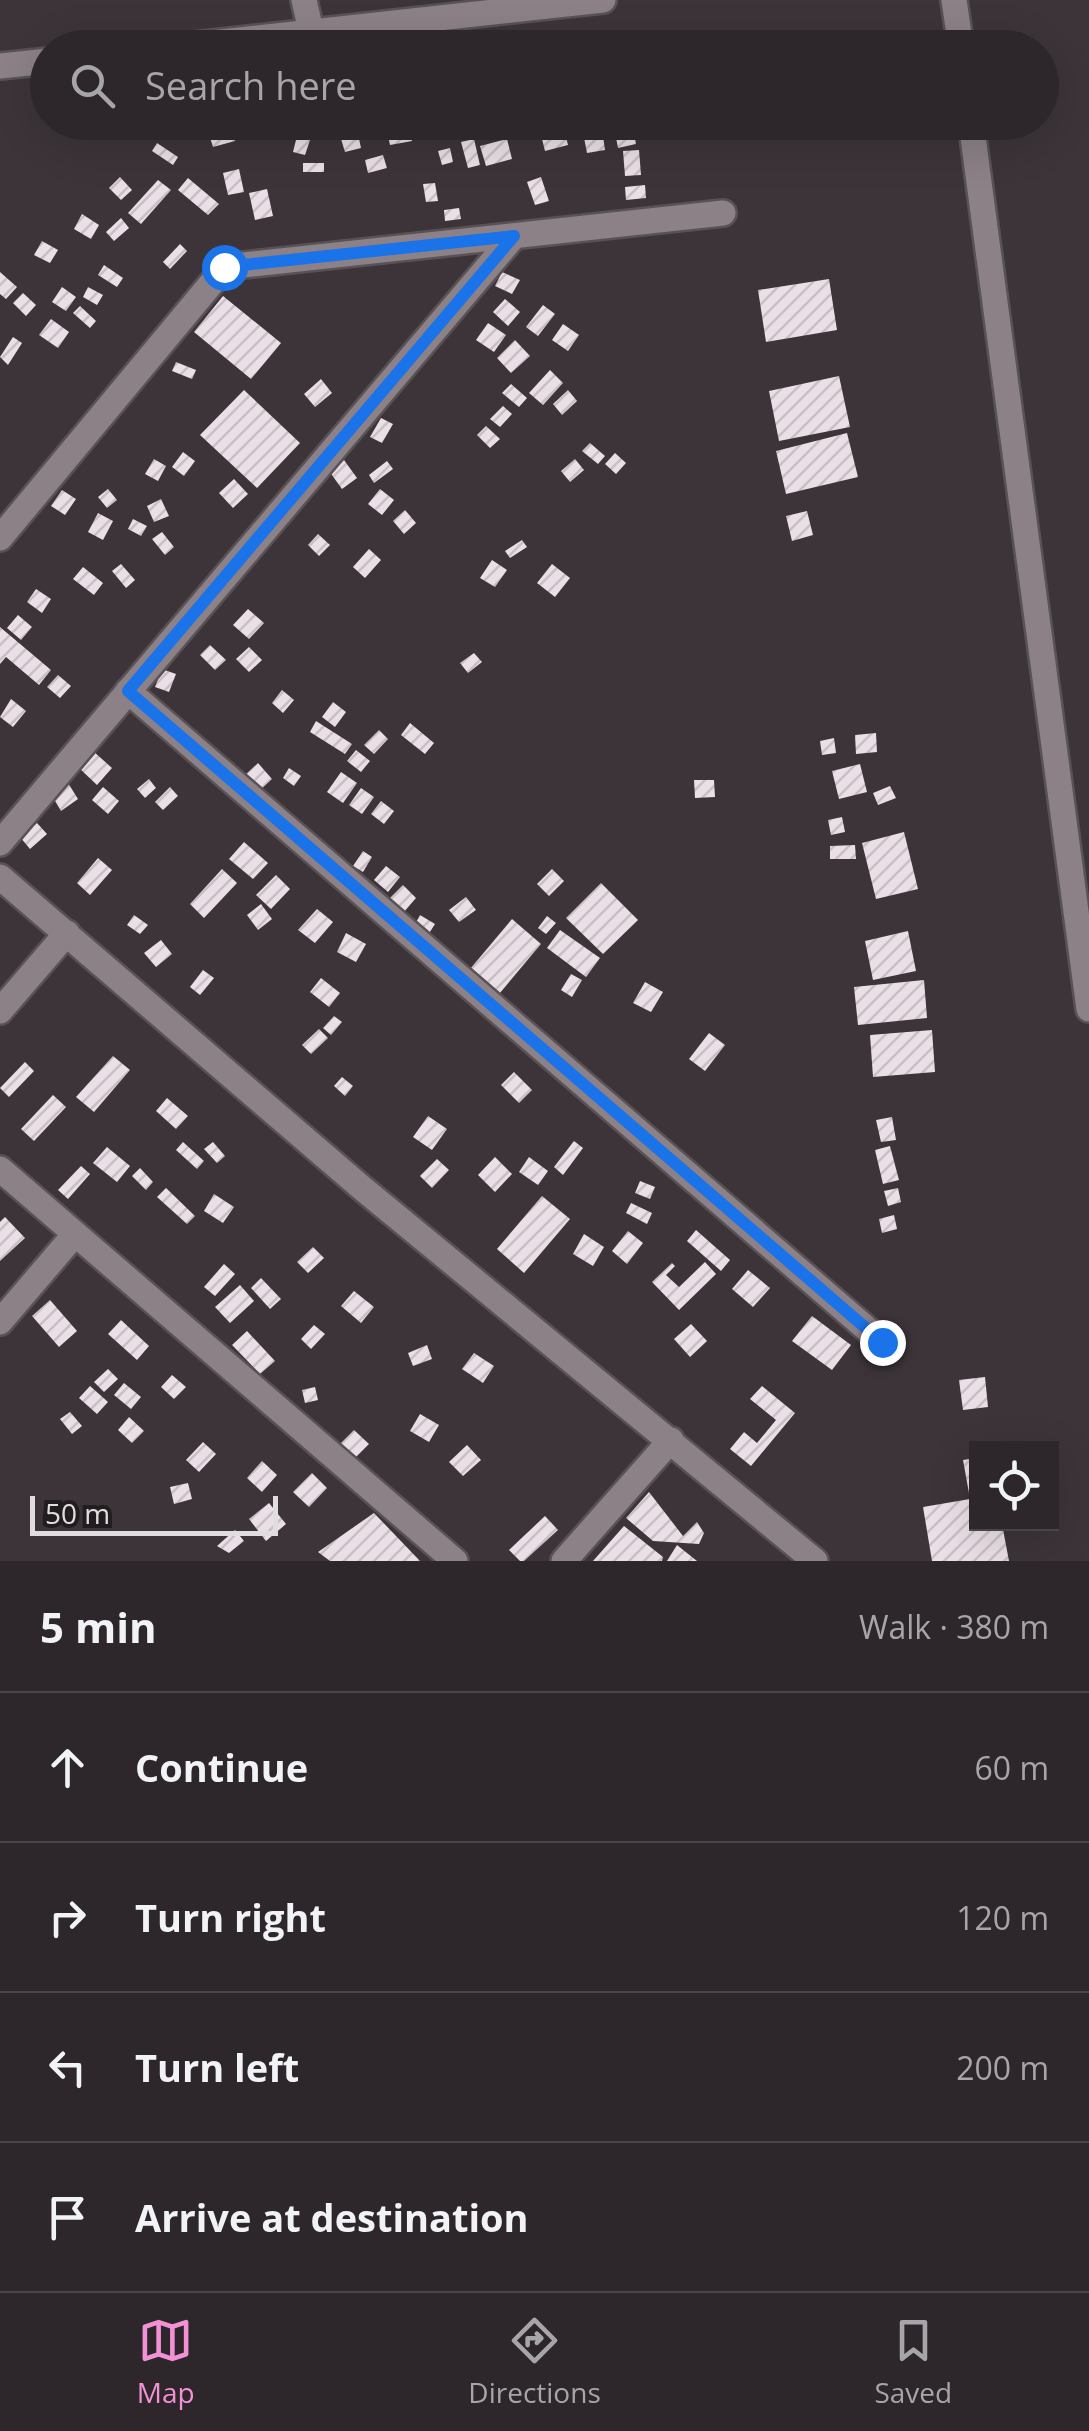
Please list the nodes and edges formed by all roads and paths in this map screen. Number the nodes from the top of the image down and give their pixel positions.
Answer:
1 (304, 0) edge
2 (604, 0) edge
3 (954, 0) edge
4 (312, 30) edge
5 (321, 30) edge
6 (958, 30) edge
7 (30, 63) edge
8 (0, 66) edge
9 (974, 140) edge
10 (723, 213) dead end
11 (514, 236) junction
12 (0, 538) edge
13 (128, 691) junction
14 (0, 843) edge
15 (0, 877) edge
16 (1082, 909) edge
17 (67, 934) junction
18 (1089, 1010) edge
19 (0, 1012) edge
20 (0, 1169) edge
21 (75, 1234) junction
22 (0, 1322) edge
23 (882, 1342) dead end
24 (671, 1440) junction
25 (454, 1561) edge
26 (564, 1561) edge
27 (815, 1561) edge

1 - 4 street
2 - 5 street
3 - 6 street
7 - 8 street
9 - 16 street
10 - 11 street
11 - 12 street
11 - 13 street
13 - 14 street
13 - 23 street
15 - 17 street
16 - 18 street
17 - 19 street
17 - 24 street
20 - 21 street
21 - 22 street
21 - 25 street
24 - 26 street
24 - 27 street

